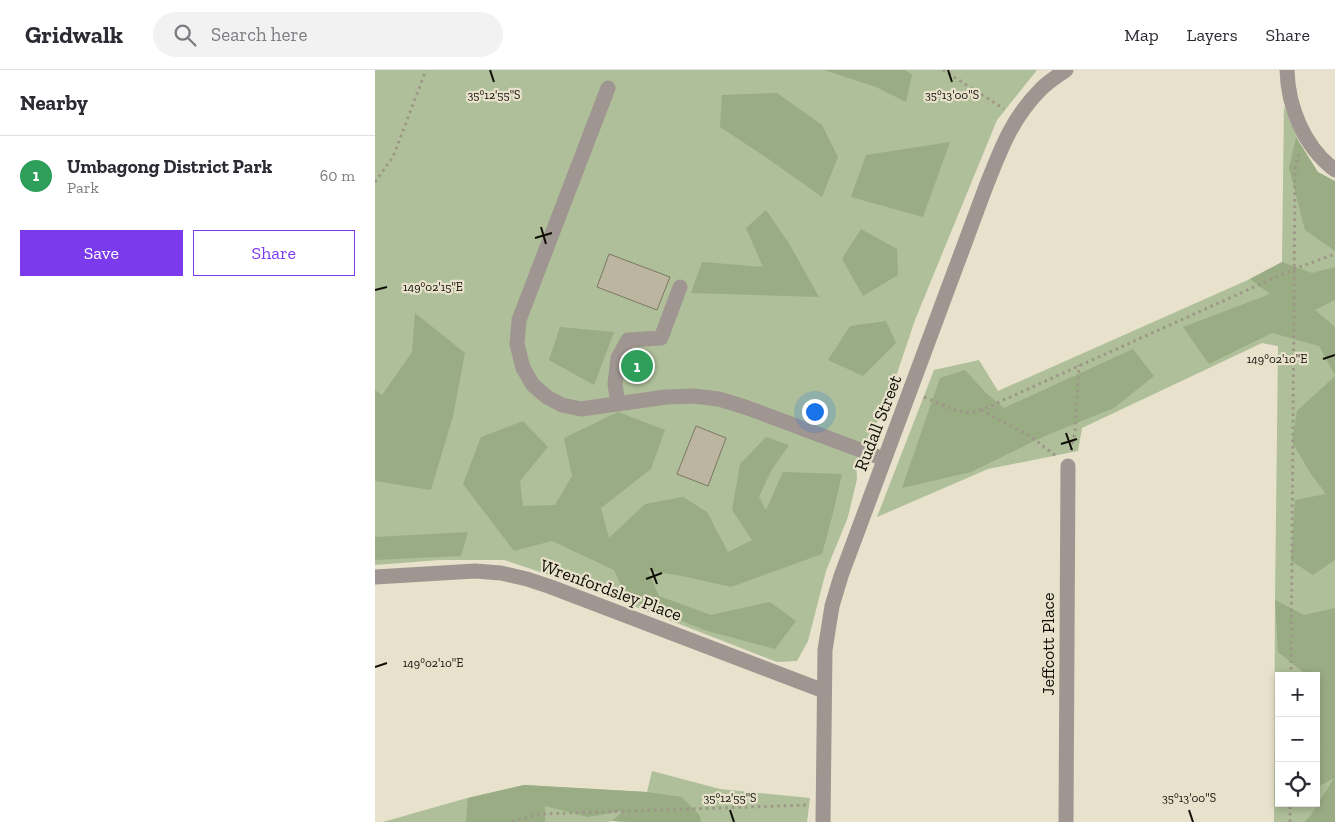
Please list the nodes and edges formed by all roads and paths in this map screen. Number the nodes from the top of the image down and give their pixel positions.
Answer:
1 (426, 70) edge
2 (943, 70) edge
3 (1065, 70) edge
4 (1287, 70) edge
5 (608, 88) dead end
6 (1017, 117) junction
7 (1313, 146) junction
8 (1335, 170) edge
9 (375, 182) edge
10 (1335, 254) edge
11 (1295, 268) junction
12 (680, 287) dead end
13 (1079, 365) junction
14 (910, 391) junction
15 (618, 404) junction
16 (980, 409) junction
17 (884, 459) junction
18 (1068, 466) junction
19 (375, 577) edge
20 (1291, 672) edge
21 (824, 691) junction
22 (1290, 807) edge
23 (823, 816) edge
24 (512, 822) edge
25 (1066, 822) edge
26 (1290, 822) edge

1 - 9 path
2 - 6 path
3 - 6 street, Rudall Street
4 - 7 street
5 - 15 street
6 - 14 street, Rudall Street
7 - 8 street
7 - 11 path
10 - 11 path
11 - 13 path
11 - 20 path
12 - 15 street
13 - 16 path
13 - 18 path
14 - 16 path
14 - 17 street, Rudall Street
15 - 17 street
16 - 18 path
17 - 21 street, Rudall Street
18 - 25 street, Jeffcott Place
19 - 21 street, Wrenfordsley Place
21 - 23 street, Rudall Street
22 - 26 path
23 - 24 path

